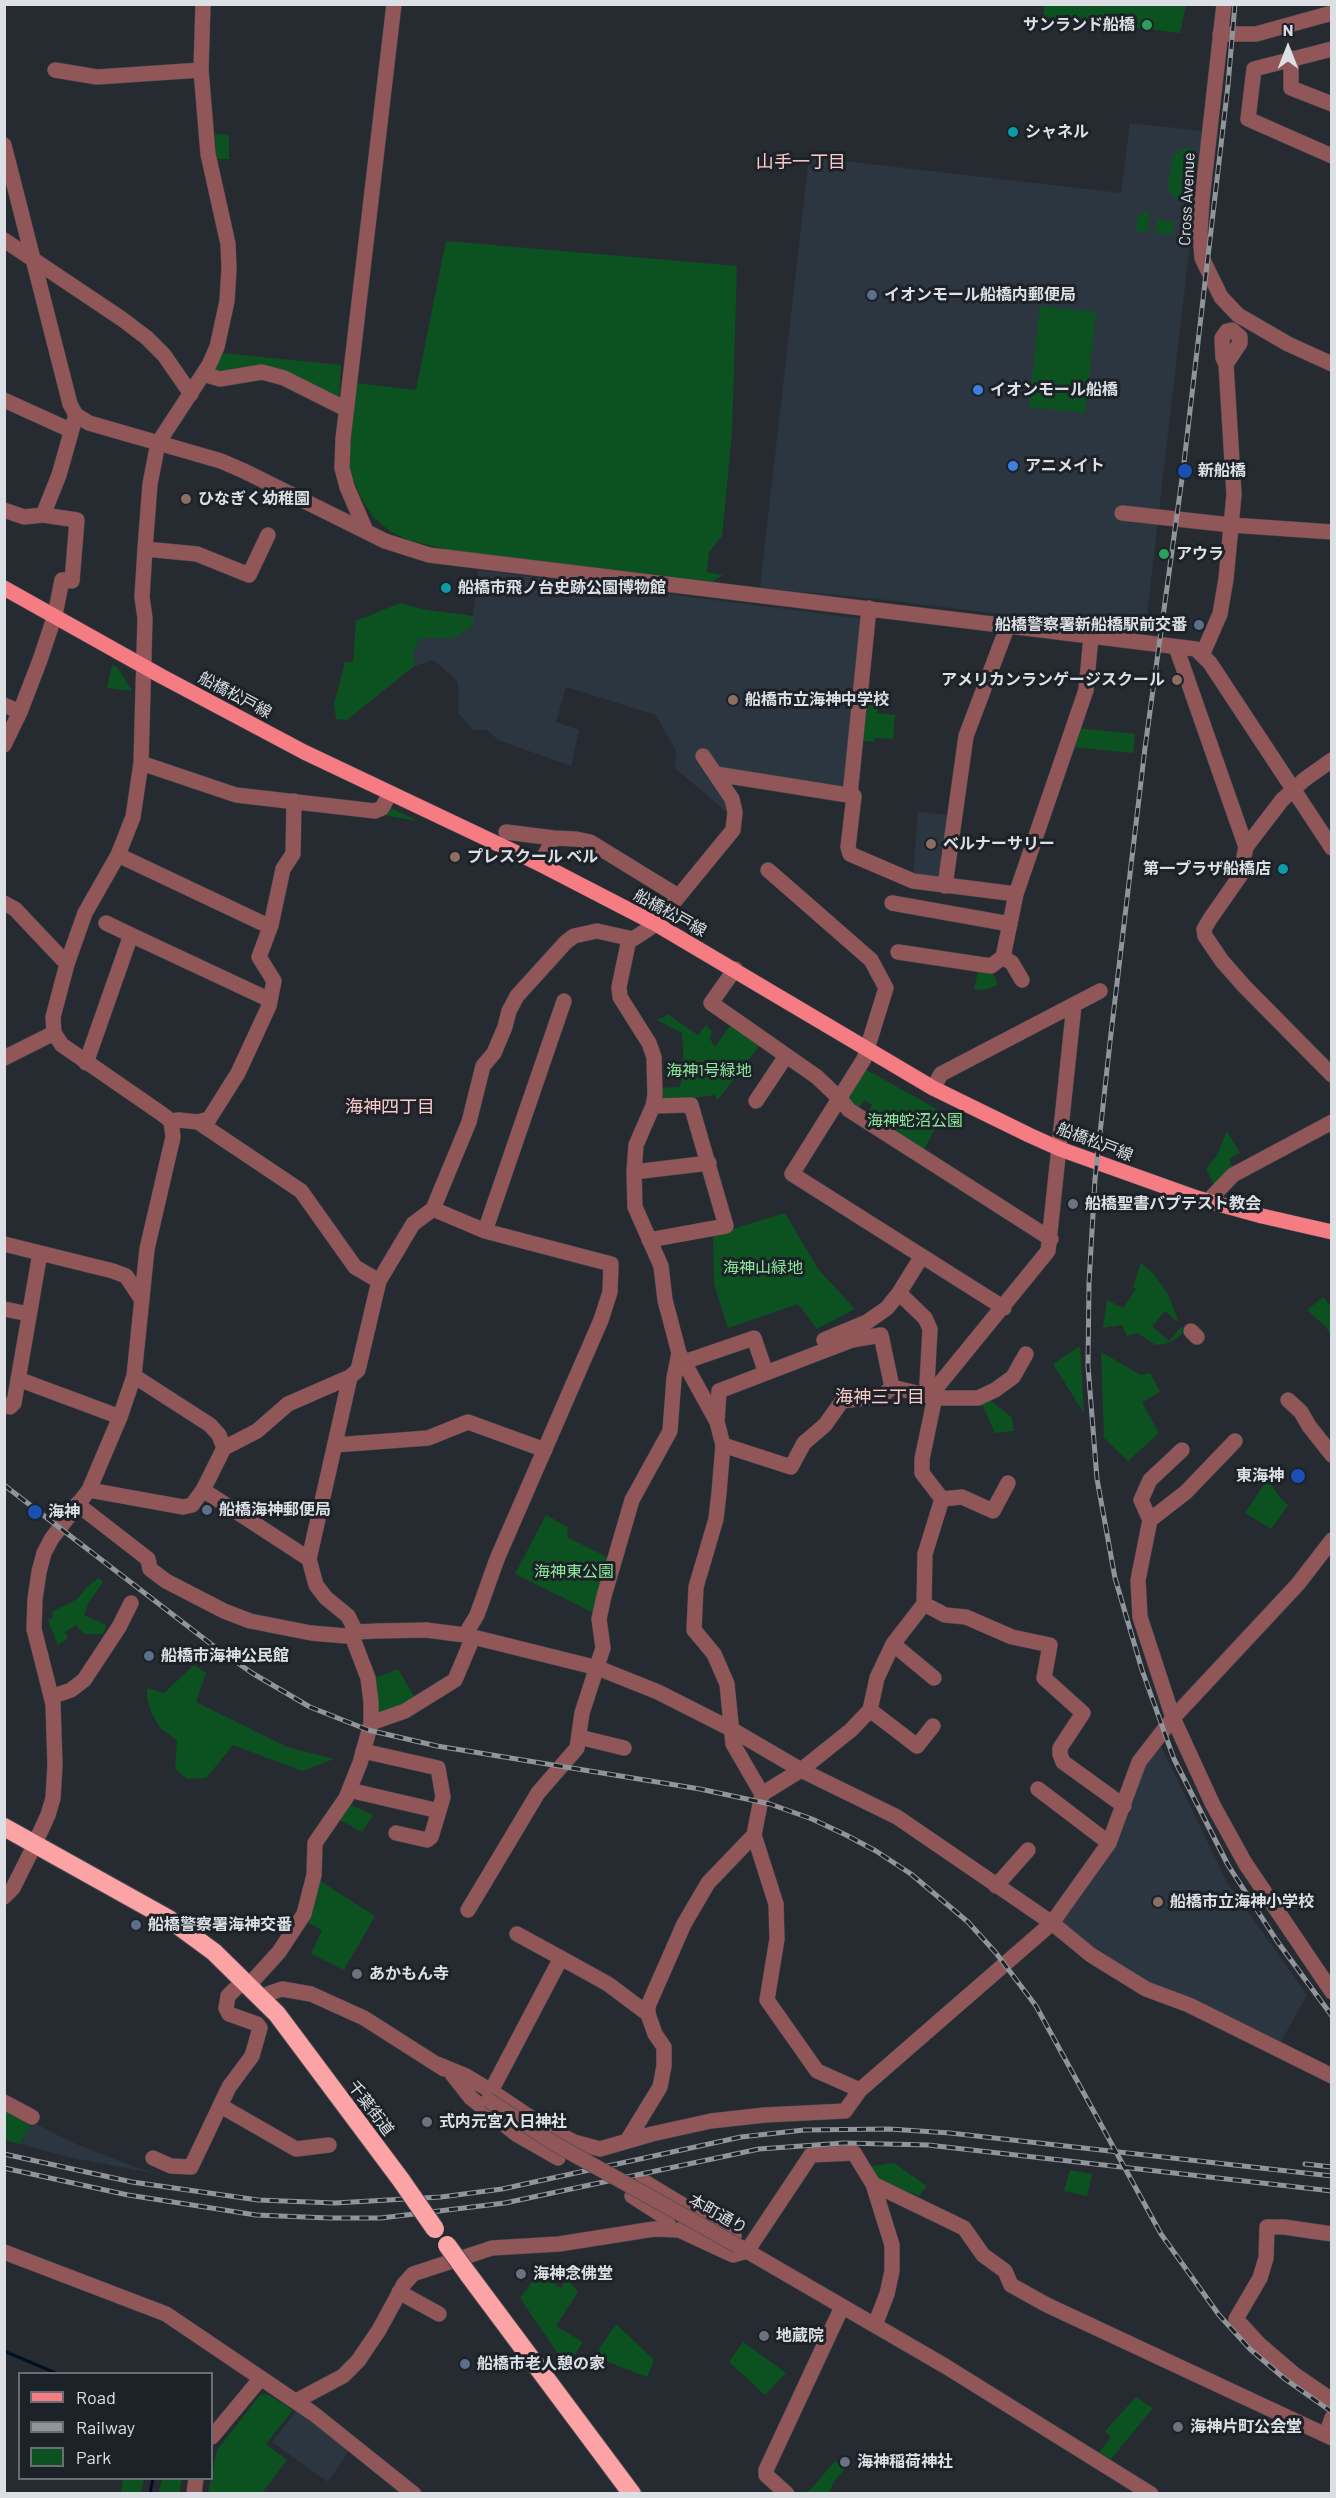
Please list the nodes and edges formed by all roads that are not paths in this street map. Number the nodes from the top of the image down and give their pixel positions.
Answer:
1 (203, 4) edge
2 (394, 4) edge
3 (1224, 4) edge
4 (1332, 13) edge
5 (1220, 34) junction
6 (1332, 49) edge
7 (1292, 58) junction
8 (55, 70) dead end
9 (201, 70) junction
10 (1332, 104) edge
11 (4, 145) edge
12 (1332, 156) edge
13 (4, 240) edge
14 (32, 258) junction
15 (1226, 364) dead end
16 (1332, 364) edge
17 (203, 374) junction
18 (191, 394) junction
19 (4, 400) edge
20 (346, 409) junction
21 (76, 415) junction
22 (70, 430) junction
23 (158, 442) junction
24 (4, 510) edge
25 (1122, 513) dead end
26 (43, 515) junction
27 (1231, 525) junction
28 (366, 531) junction
29 (1332, 532) edge
30 (268, 535) dead end
31 (145, 549) junction
32 (4, 588) edge
33 (869, 608) junction
34 (55, 615) junction
35 (1008, 625) junction
36 (1091, 636) junction
37 (1176, 646) junction
38 (1203, 653) junction
39 (145, 667) junction
40 (4, 705) edge
41 (20, 712) junction
42 (4, 745) edge
43 (704, 756) dead end
44 (1332, 760) edge
45 (141, 763) junction
46 (716, 774) junction
47 (1294, 789) junction
48 (390, 793) junction
49 (849, 795) junction
50 (294, 801) junction
51 (506, 832) dead end
52 (554, 838) junction
53 (1246, 847) junction
54 (1332, 848) edge
55 (118, 855) junction
56 (540, 864) junction
57 (768, 870) dead end
58 (945, 886) junction
59 (1016, 894) junction
60 (678, 896) junction
61 (4, 903) edge
62 (892, 903) dead end
63 (106, 923) dead end
64 (271, 924) junction
65 (656, 924) junction
66 (1010, 924) junction
67 (131, 935) junction
68 (629, 939) junction
69 (898, 952) dead end
70 (1003, 957) junction
71 (67, 964) junction
72 (735, 969) junction
73 (1022, 980) dead end
74 (1100, 991) dead end
75 (270, 1000) junction
76 (564, 1001) dead end
77 (1074, 1005) junction
78 (54, 1033) junction
79 (867, 1050) junction
80 (786, 1056) junction
81 (4, 1058) edge
82 (86, 1063) junction
83 (1332, 1075) edge
84 (933, 1088) junction
85 (840, 1099) junction
86 (756, 1101) dead end
87 (653, 1106) junction
88 (171, 1121) junction
89 (198, 1122) junction
90 (1332, 1122) edge
91 (1060, 1149) junction
92 (709, 1163) junction
93 (634, 1172) junction
94 (1208, 1201) junction
95 (433, 1209) junction
96 (485, 1230) junction
97 (1332, 1232) edge
98 (1051, 1239) junction
99 (649, 1240) junction
100 (4, 1244) edge
101 (40, 1253) junction
102 (922, 1256) junction
103 (379, 1281) junction
104 (899, 1293) junction
105 (142, 1300) junction
106 (1004, 1308) junction
107 (4, 1309) edge
108 (29, 1314) junction
109 (1026, 1354) dead end
110 (681, 1358) junction
111 (764, 1369) junction
112 (134, 1376) junction
113 (350, 1377) junction
114 (18, 1379) junction
115 (892, 1388) junction
116 (937, 1398) junction
117 (1288, 1400) dead end
118 (4, 1406) edge
119 (120, 1418) junction
120 (717, 1422) junction
121 (1235, 1441) dead end
122 (335, 1445) junction
123 (723, 1445) junction
124 (224, 1448) junction
125 (545, 1450) junction
126 (1182, 1450) dead end
127 (1332, 1455) edge
128 (1008, 1483) dead end
129 (89, 1490) junction
130 (203, 1490) junction
131 (942, 1499) junction
132 (77, 1504) junction
133 (1150, 1520) junction
134 (1332, 1540) edge
135 (309, 1559) junction
136 (131, 1603) dead end
137 (924, 1604) junction
138 (354, 1634) junction
139 (469, 1636) junction
140 (893, 1644) junction
141 (598, 1668) junction
142 (934, 1678) dead end
143 (51, 1697) junction
144 (870, 1710) junction
145 (1173, 1718) junction
146 (371, 1723) junction
147 (933, 1726) dead end
148 (731, 1729) junction
149 (579, 1737) junction
150 (624, 1748) dead end
151 (363, 1751) junction
152 (801, 1770) junction
153 (1038, 1788) dead end
154 (350, 1790) junction
155 (762, 1794) junction
156 (1124, 1806) junction
157 (439, 1811) junction
158 (4, 1827) edge
159 (396, 1833) dead end
160 (754, 1835) junction
161 (36, 1843) junction
162 (1109, 1843) junction
163 (1028, 1850) dead end
164 (996, 1886) junction
165 (4, 1897) edge
166 (468, 1910) dead end
167 (1052, 1923) junction
168 (517, 1934) dead end
169 (561, 1958) junction
170 (247, 1983) junction
171 (1332, 1992) edge
172 (263, 1999) junction
173 (648, 2014) junction
174 (436, 2064) junction
175 (452, 2074) junction
176 (1332, 2076) edge
177 (860, 2090) junction
178 (490, 2096) junction
179 (4, 2102) edge
180 (221, 2106) junction
181 (32, 2116) dead end
182 (627, 2141) junction
183 (329, 2145) dead end
184 (153, 2157) dead end
185 (558, 2158) dead end
186 (873, 2184) junction
187 (671, 2229) junction
188 (1332, 2234) edge
189 (743, 2249) junction
190 (4, 2252) edge
191 (399, 2292) junction
192 (842, 2307) junction
193 (439, 2314) dead end
194 (875, 2325) junction
195 (261, 2378) junction
196 (1332, 2400) edge
197 (296, 2401) junction
198 (1332, 2418) edge
199 (213, 2436) edge
200 (1329, 2436) edge
201 (414, 2493) edge
202 (632, 2493) edge
203 (787, 2493) edge
204 (1151, 2493) edge

1 - 9 street
2 - 20 street
3 - 5 street, Cross Avenue
4 - 5 street
5 - 16 street, Cross Avenue
6 - 7 street
7 - 10 street
7 - 12 street
8 - 9 street
9 - 17 street
11 - 14 street
13 - 14 street
14 - 18 street
14 - 21 street
15 - 27 street
17 - 18 street
17 - 20 street
18 - 23 street
19 - 22 street
20 - 28 street
21 - 22 street
21 - 23 street
22 - 26 street
23 - 28 street
23 - 31 street
24 - 26 street
25 - 27 street
26 - 34 street
27 - 29 street
27 - 38 street
28 - 33 street
30 - 31 street
31 - 39 street
32 - 34 main road, 船橋松戸線
33 - 35 street
33 - 49 street
34 - 39 main road, 船橋松戸線
34 - 41 street
35 - 36 street
35 - 58 street
36 - 37 street
36 - 59 street
37 - 38 street
37 - 53 street
38 - 47 street
39 - 45 street
39 - 48 main road, 船橋松戸線
40 - 41 street
41 - 42 street
43 - 46 street
44 - 47 street
45 - 50 street
45 - 55 street
46 - 49 street
46 - 60 street
47 - 53 street
47 - 54 street
48 - 50 street
48 - 56 main road, 船橋松戸線
49 - 58 street
50 - 64 street
51 - 52 street
52 - 56 street
52 - 60 street
53 - 83 street
55 - 64 street
55 - 71 street
56 - 65 main road, 船橋松戸線
57 - 79 street
58 - 59 street
59 - 66 street
60 - 65 street
61 - 71 street
62 - 66 street
63 - 67 street
64 - 75 street
65 - 68 street
65 - 72 main road, 船橋松戸線
66 - 70 street
67 - 75 street
67 - 82 street
68 - 87 street
68 - 95 street
69 - 70 street
70 - 73 street
71 - 78 street
72 - 79 main road, 船橋松戸線
72 - 80 street
74 - 77 street
75 - 89 street
76 - 96 street
77 - 84 street
77 - 91 street
78 - 81 street
78 - 82 street
79 - 84 main road, 船橋松戸線
79 - 85 street
80 - 85 street
80 - 86 street
82 - 88 street
84 - 91 main road, 船橋松戸線
85 - 98 street
85 - 102 street
87 - 92 street
87 - 93 street
88 - 89 street
88 - 105 street
89 - 103 street
90 - 94 street
91 - 94 main road, 船橋松戸線
91 - 98 street
92 - 93 street
92 - 99 street
93 - 99 street
94 - 97 main road, 船橋松戸線
95 - 96 street
95 - 103 street
96 - 125 street
98 - 106 street
99 - 110 street
100 - 101 street
101 - 105 street
101 - 108 street
102 - 104 street
102 - 106 street
103 - 113 street
104 - 111 street
104 - 116 street
105 - 112 street
106 - 116 street
107 - 108 street
108 - 114 street
109 - 116 street
110 - 111 street
110 - 120 street
110 - 141 street
111 - 115 street
111 - 120 street
112 - 119 street
112 - 124 street
113 - 122 street
113 - 124 street
114 - 118 street
114 - 119 street
115 - 116 street
115 - 123 street
116 - 131 street
117 - 127 street
119 - 129 street
120 - 123 street
121 - 133 street
122 - 125 street
122 - 135 street
123 - 148 street
124 - 130 street
125 - 139 street
126 - 133 street
128 - 131 street
129 - 130 street
129 - 132 street
130 - 135 street
131 - 137 street
132 - 138 street
132 - 143 street
133 - 145 street
134 - 145 street
135 - 138 street
136 - 143 street
137 - 140 street
137 - 156 street
138 - 139 street
138 - 146 street
139 - 141 street
139 - 146 street
140 - 142 street
140 - 144 street
141 - 148 street
141 - 149 street
143 - 161 street
144 - 147 street
144 - 152 street
145 - 156 street
145 - 171 street
146 - 151 street
148 - 152 street
148 - 155 street
149 - 150 street
149 - 166 street
151 - 154 street
151 - 157 street
152 - 155 street
152 - 164 street
153 - 162 street
154 - 157 street
154 - 170 street
155 - 160 street
156 - 162 street
157 - 159 street
158 - 161 highway, 千葉街道
160 - 173 street
160 - 177 street
161 - 165 street
161 - 170 highway, 千葉街道
162 - 167 street
163 - 164 street
164 - 167 street
167 - 176 street
167 - 177 street
168 - 169 street
169 - 173 street
169 - 178 street
170 - 172 highway, 千葉街道
170 - 180 street
172 - 174 street, 本町通り
172 - 202 highway, 千葉街道, bridge
173 - 182 street
174 - 175 street, 本町通り
174 - 178 street
175 - 178 street, 本町通り
175 - 185 street
177 - 182 street
178 - 182 street
178 - 189 street, 本町通り, bridge
179 - 181 street
180 - 183 street
180 - 184 street
186 - 189 street
186 - 194 street
186 - 200 street
187 - 189 street
187 - 189 street
187 - 191 street
188 - 196 street
189 - 192 street, 本町通り
190 - 195 street
191 - 193 street
191 - 197 street
192 - 194 street, 本町通り
192 - 203 street
194 - 204 street, 本町通り
195 - 197 street
195 - 199 street
197 - 201 street
198 - 200 street

